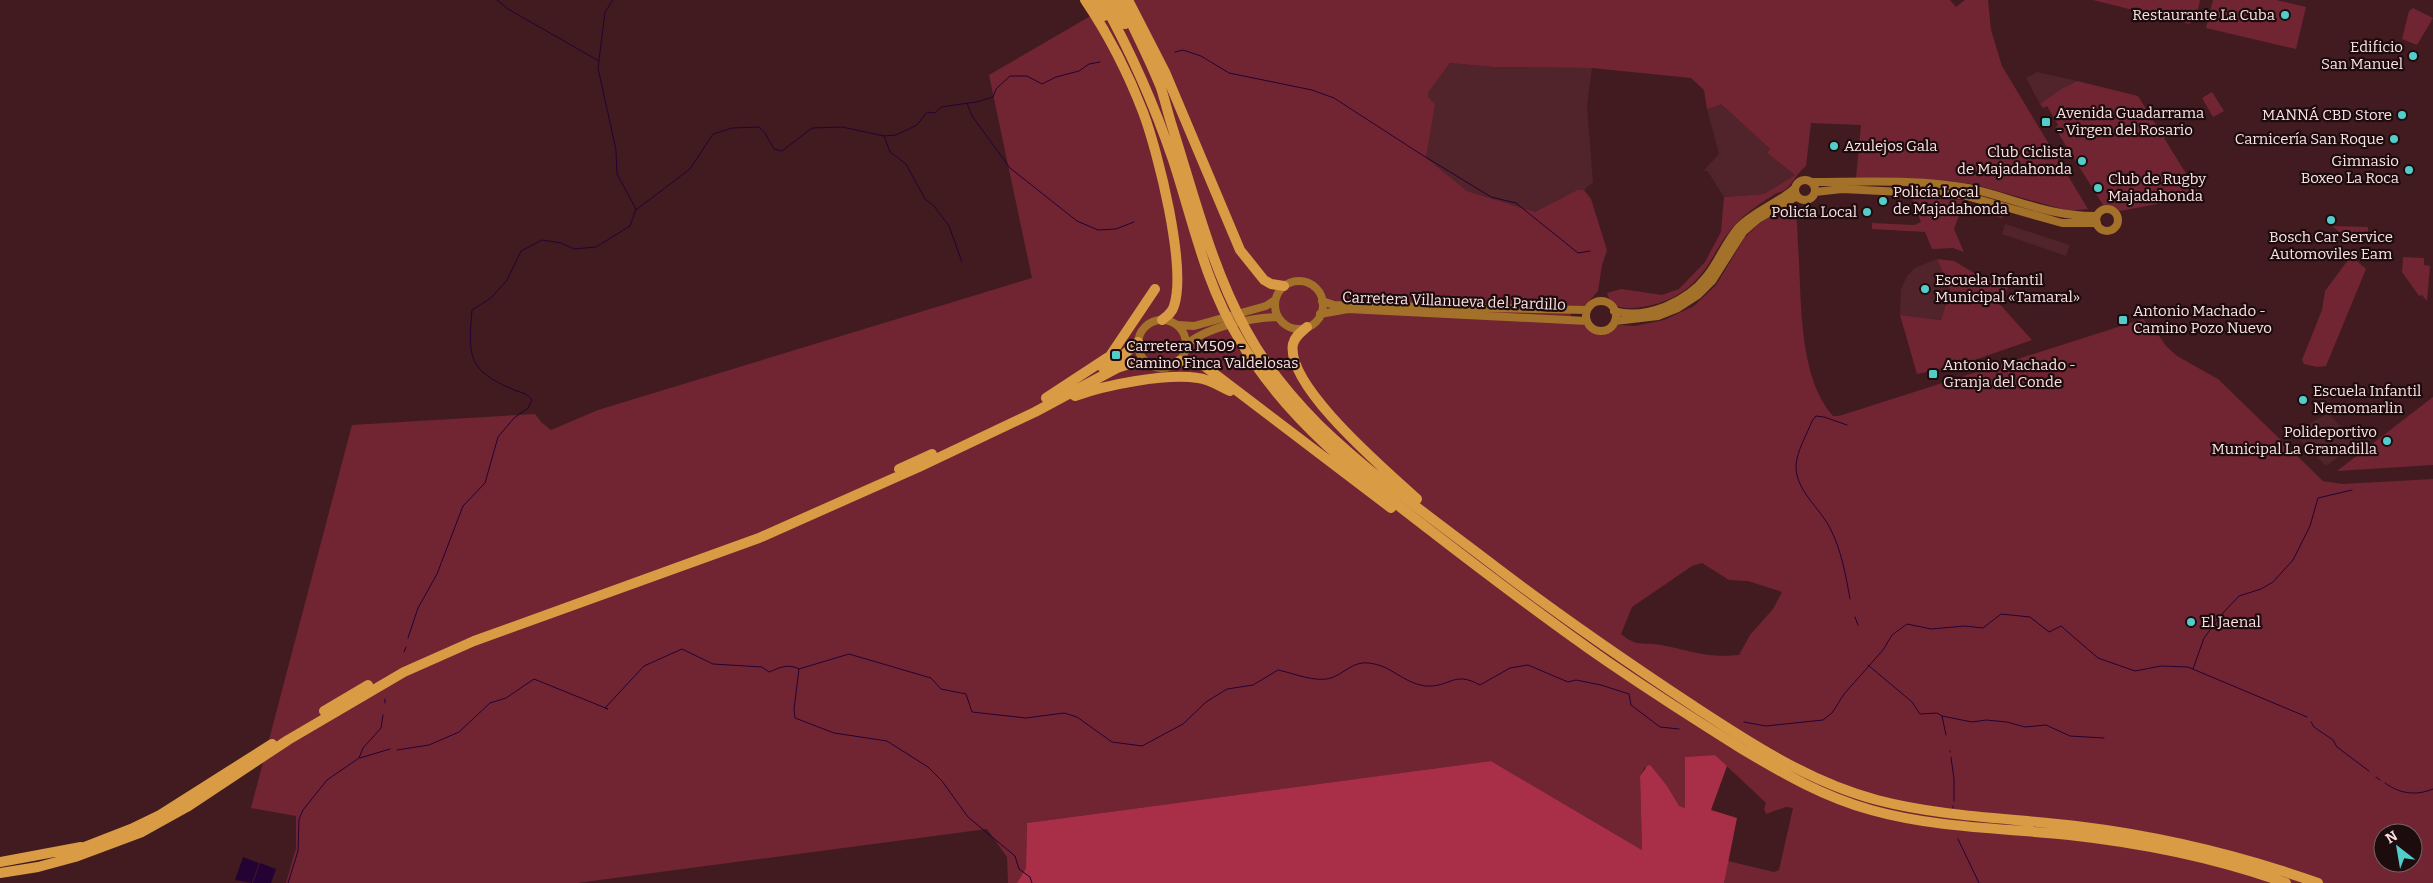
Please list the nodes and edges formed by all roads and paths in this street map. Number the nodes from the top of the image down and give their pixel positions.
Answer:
1 (1085, 0) edge
2 (1094, 0) edge
3 (1102, 0) edge
4 (1112, 0) edge
5 (1120, 0) edge
6 (1128, 0) edge
7 (1144, 82) junction
8 (1170, 122) junction
9 (1812, 182) junction
10 (1795, 192) junction
11 (1815, 192) junction
12 (1284, 286) junction
13 (1155, 290) dead end
14 (1275, 300) junction
15 (1322, 301) junction
16 (1587, 310) junction
17 (1614, 311) junction
18 (1320, 314) junction
19 (1278, 317) junction
20 (1162, 320) junction
21 (1587, 321) junction
22 (1614, 321) junction
23 (1178, 325) junction
24 (1307, 327) junction
25 (1138, 342) junction
26 (1187, 344) junction
27 (1179, 361) junction
28 (1148, 363) junction
29 (1046, 398) junction
30 (1258, 405) junction
31 (919, 468) junction
32 (1519, 584) junction
33 (1520, 600) junction
34 (231, 775) junction
35 (184, 804) junction
36 (90, 845) junction
37 (0, 862) edge
38 (0, 867) edge
39 (0, 873) edge
40 (2286, 883) edge
41 (2318, 883) edge

1 - 20 highway
2 - 7 highway
3 - 7 highway
4 - 8 highway
5 - 8 highway
6 - 12 highway
7 - 33 highway
8 - 32 highway
9 - 10 street
9 - 11 street
9 - 11 street
10 - 11 street
10 - 17 street
10 - 22 street
12 - 14 street
12 - 15 street
13 - 29 highway
14 - 19 street
14 - 23 street
15 - 16 street, Carretera Villanueva del Pardillo
15 - 18 street
16 - 17 street
16 - 21 street
17 - 22 street
18 - 21 street, Carretera Villanueva del Pardillo
18 - 24 street
19 - 24 street
19 - 26 street
20 - 23 street
20 - 25 street
21 - 22 street
23 - 26 street
24 - 32 highway
25 - 28 street
25 - 29 highway
26 - 27 street
27 - 28 street
27 - 30 highway
28 - 31 highway
29 - 34 highway
30 - 31 highway
30 - 33 highway
31 - 34 highway
32 - 41 highway
33 - 40 highway
34 - 35 highway
35 - 36 highway
35 - 39 highway
36 - 37 highway
36 - 38 highway

